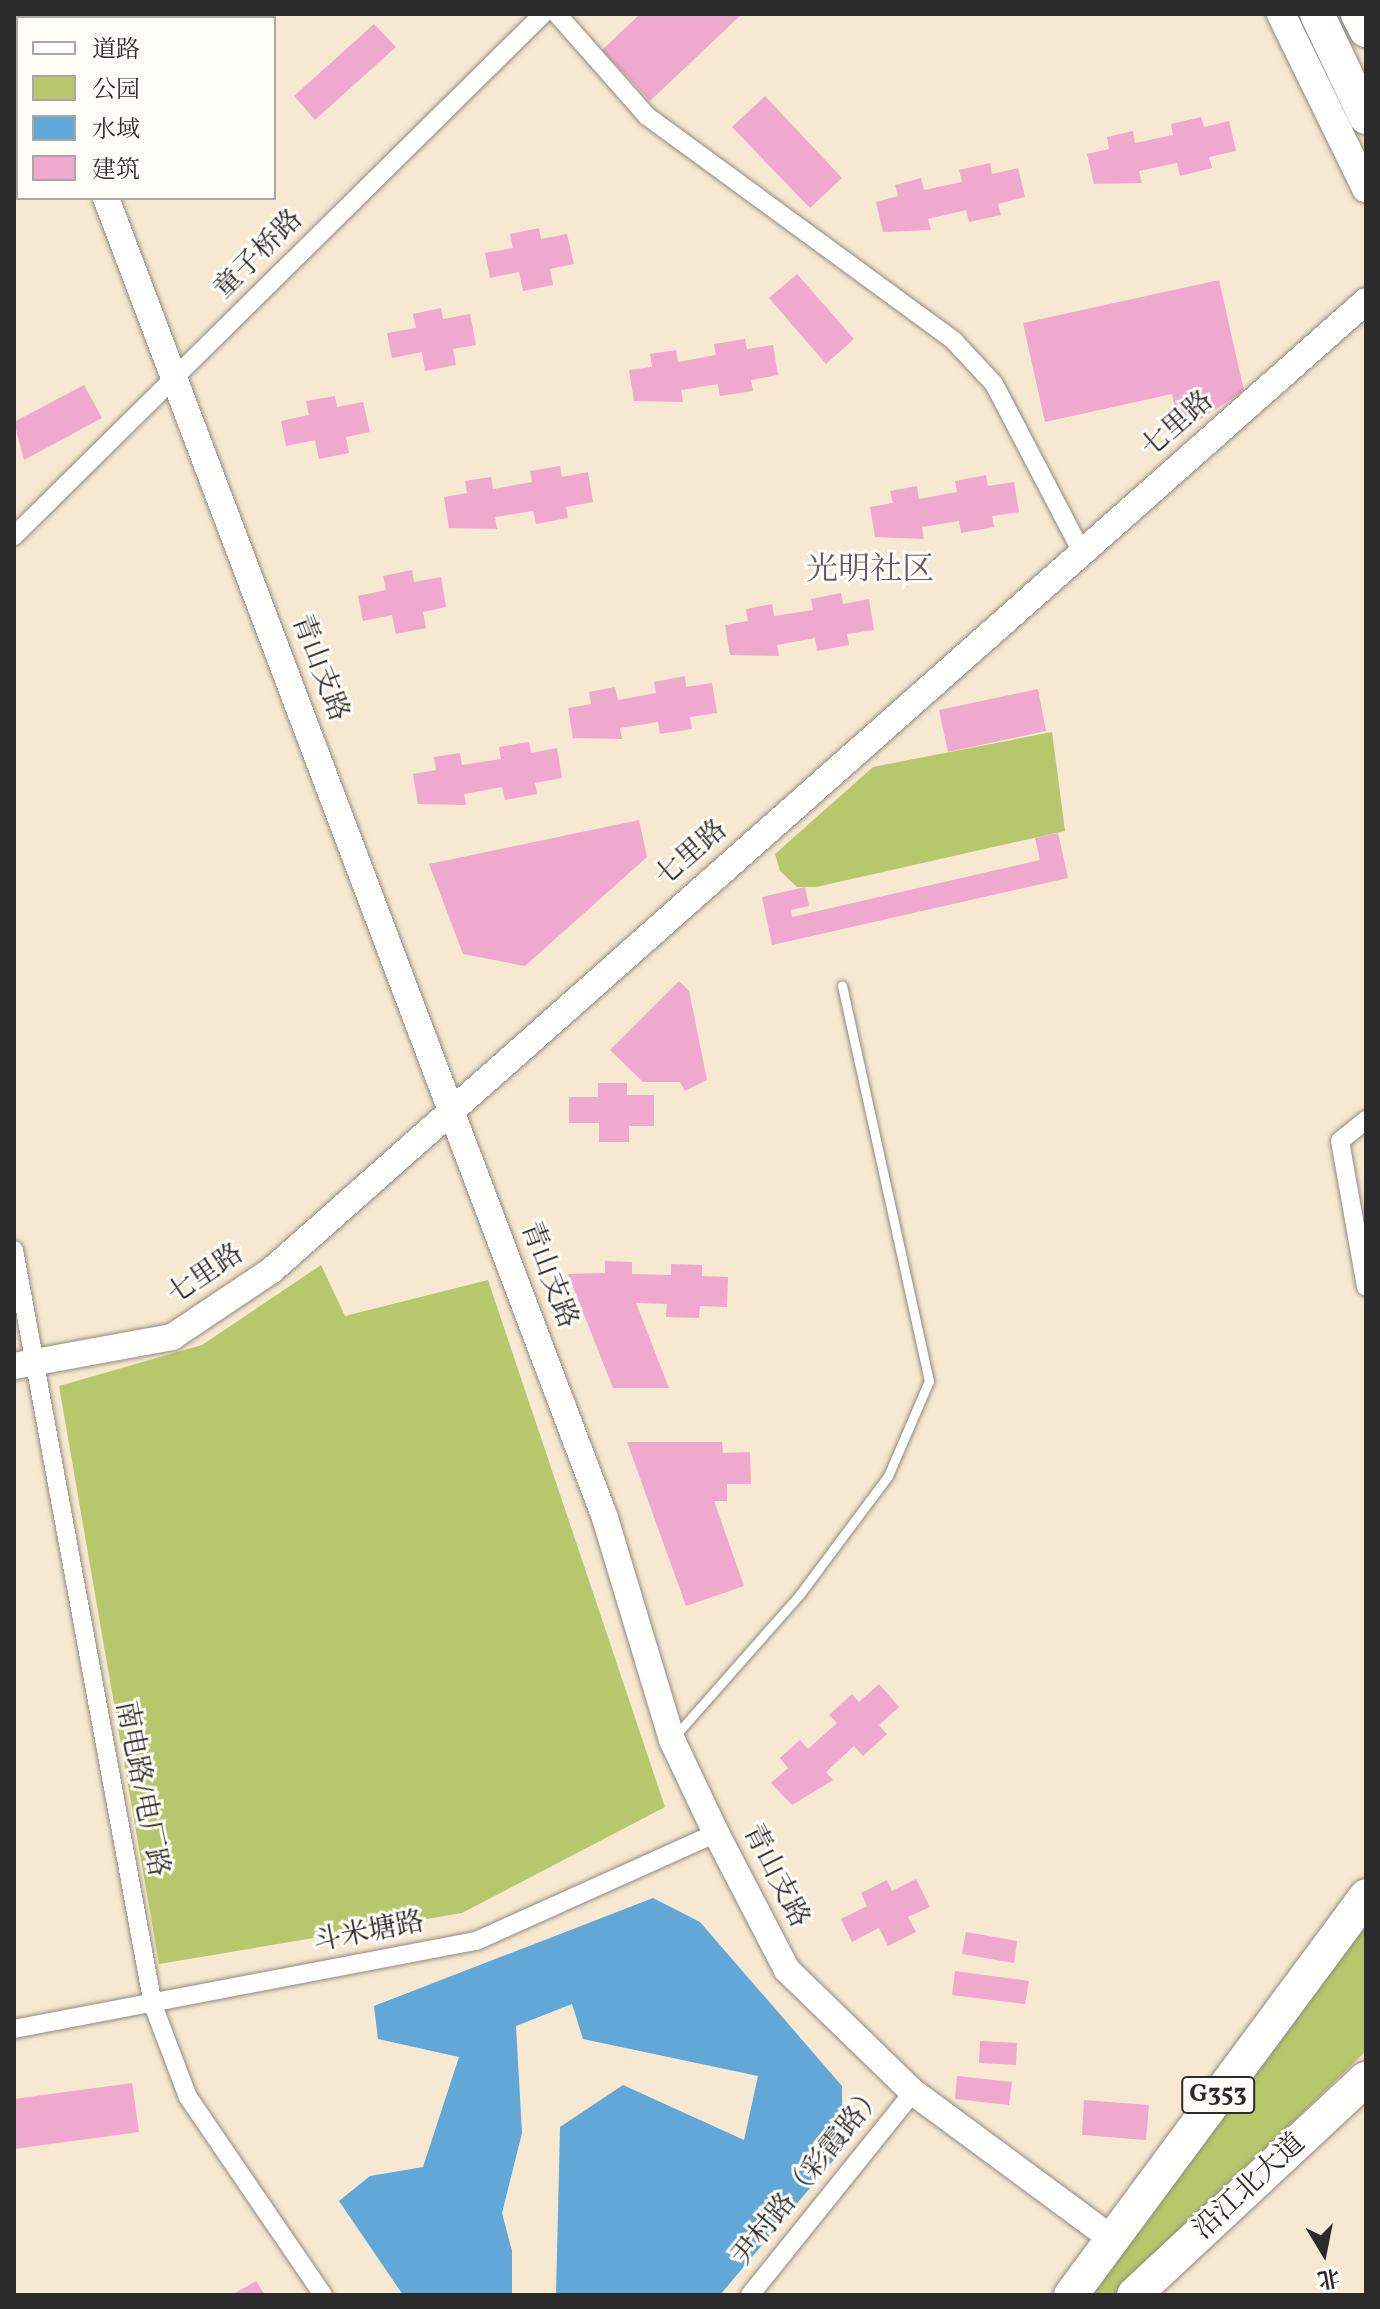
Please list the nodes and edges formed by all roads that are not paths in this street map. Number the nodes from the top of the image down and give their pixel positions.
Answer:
1 (543, 14) edge
2 (557, 14) edge
3 (1281, 14) edge
4 (1296, 14) edge
5 (1317, 14) edge
6 (1358, 14) edge
7 (1366, 30) edge
8 (1366, 117) edge
9 (1366, 160) edge
10 (1366, 188) edge
11 (107, 200) edge
12 (1366, 301) edge
13 (174, 378) junction
14 (14, 536) edge
15 (1082, 552) junction
16 (842, 985) dead end
17 (451, 1110) junction
18 (1366, 1120) edge
19 (14, 1250) edge
20 (1366, 1287) edge
21 (24, 1364) edge
22 (672, 1740) junction
23 (716, 1833) junction
24 (1366, 1896) edge
25 (152, 2002) junction
26 (14, 2029) edge
27 (1366, 2079) edge
28 (913, 2092) junction
29 (1115, 2241) junction
30 (323, 2295) edge
31 (750, 2295) edge
32 (1071, 2295) edge
33 (1134, 2295) edge

1 - 13 street, 童子桥路
2 - 15 street
3 - 10 main road
4 - 9 main road
5 - 8 highway
6 - 7 highway
11 - 13 street, 青山支路
12 - 15 street, 七里路
13 - 14 street, 童子桥路
13 - 17 street, 青山支路
15 - 17 street, 七里路
16 - 22 lane
17 - 21 street, 七里路
17 - 22 street, 青山支路
18 - 20 street
19 - 21 street, 南电路/电厂路
21 - 25 street, 南电路/电厂路
22 - 23 street, 青山支路
23 - 25 street, 斗米塘路
23 - 28 street, 青山支路
24 - 29 highway, G353
25 - 26 street, 斗米塘路
25 - 30 street, 南电路/电厂路
27 - 33 highway, 沿江北大道
28 - 29 street, 青山支路
28 - 31 street, 尹村路（彩霞路）
29 - 32 highway, G353

